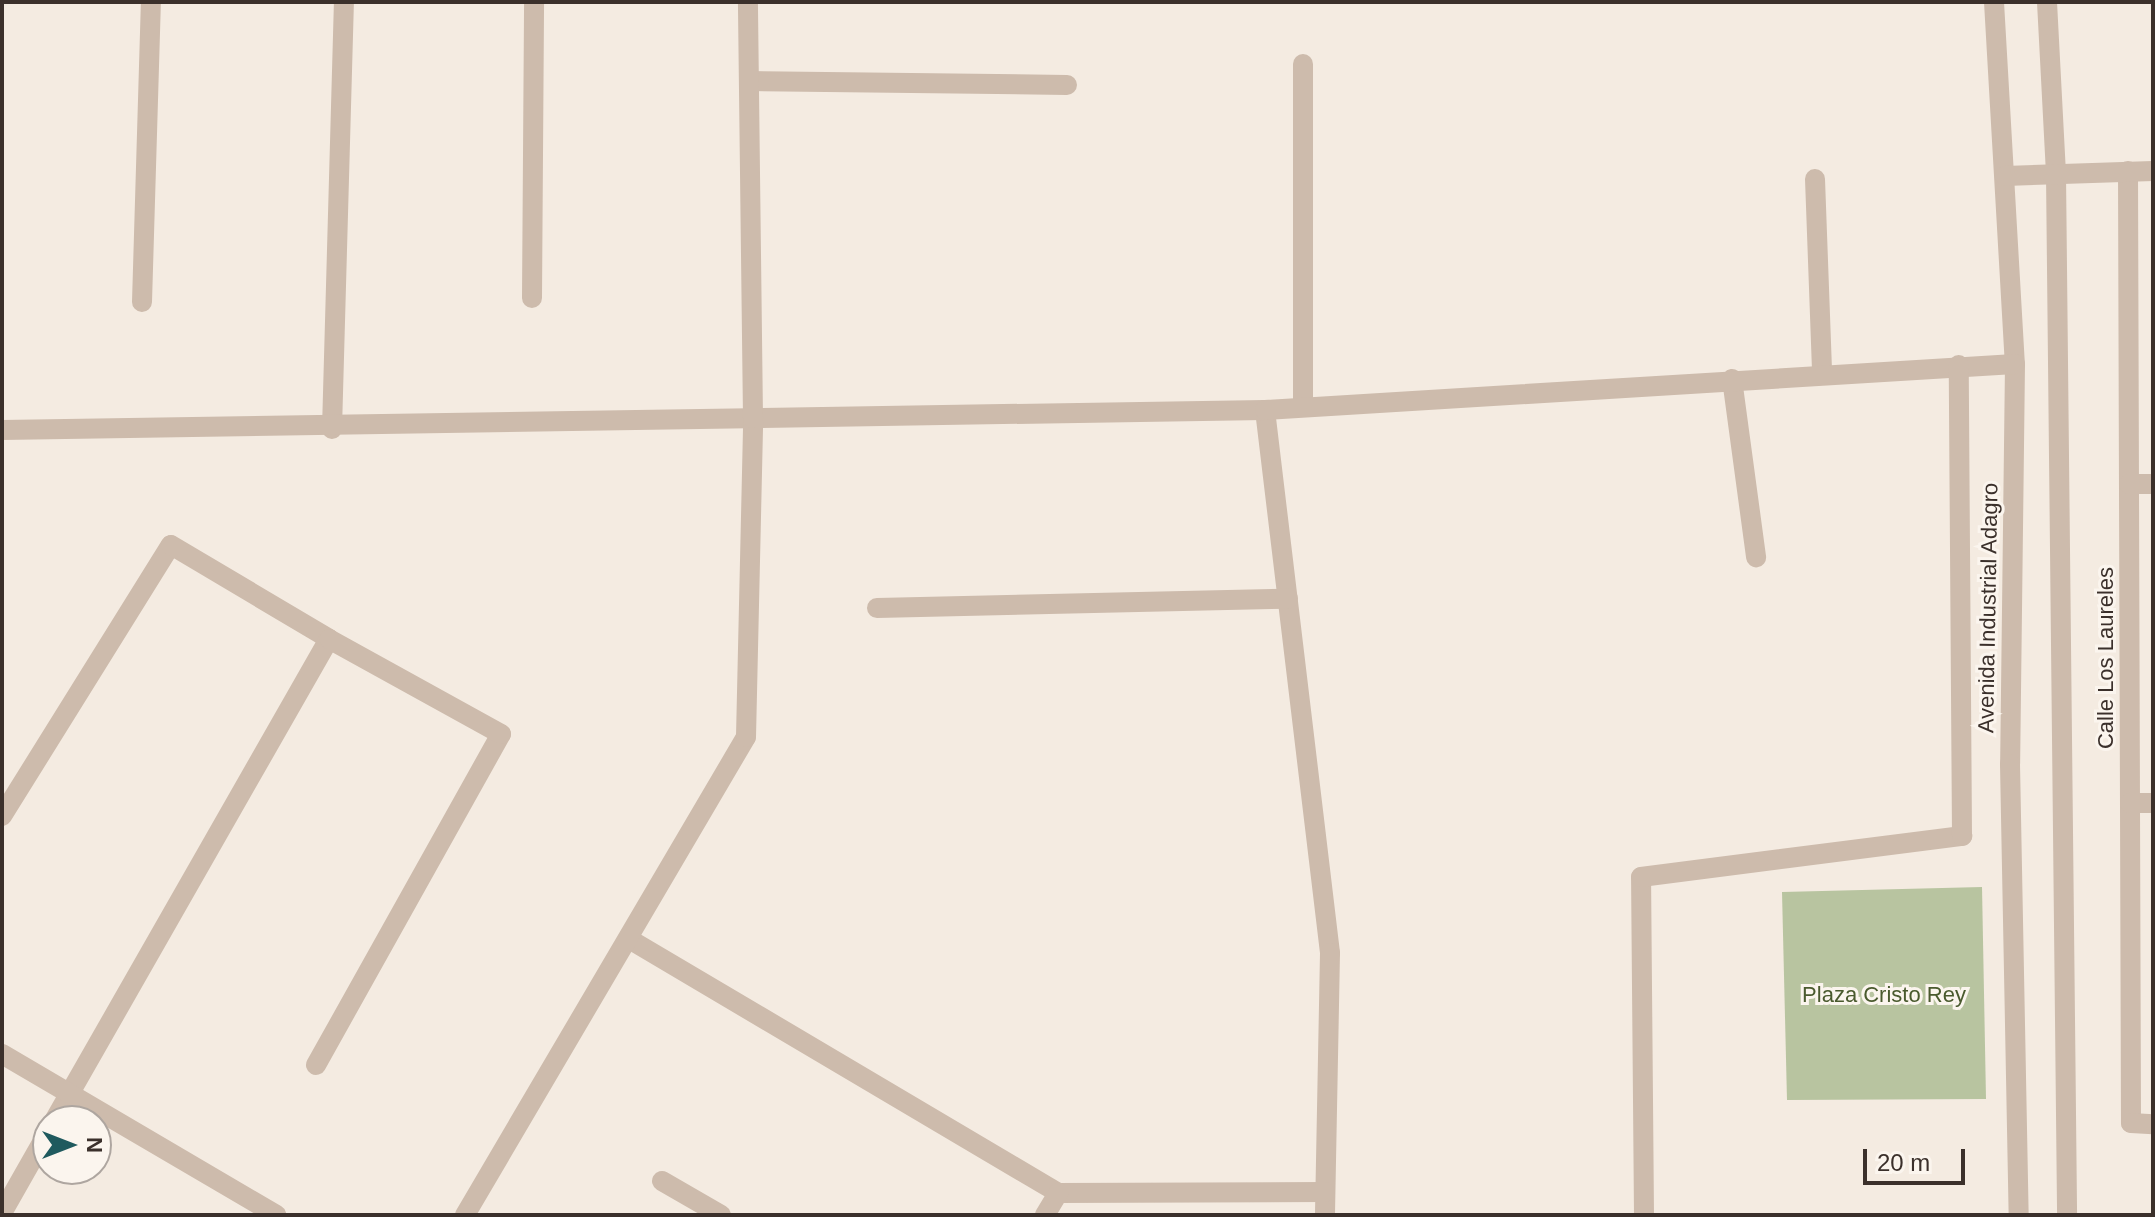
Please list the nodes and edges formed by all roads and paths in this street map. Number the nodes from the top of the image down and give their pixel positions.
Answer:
1 (151, 2) edge
2 (344, 2) edge
3 (534, 2) edge
4 (748, 2) edge
5 (1994, 2) edge
6 (2047, 2) edge
7 (1303, 64) dead end
8 (749, 81) junction
9 (1067, 85) dead end
10 (2128, 171) junction
11 (2153, 171) edge
12 (2056, 174) junction
13 (2005, 176) junction
14 (1815, 179) dead end
15 (532, 298) dead end
16 (142, 302) dead end
17 (2015, 364) junction
18 (1959, 365) junction
19 (1822, 373) junction
20 (1732, 379) junction
21 (1303, 407) junction
22 (1265, 410) junction
23 (753, 418) junction
24 (332, 429) junction
25 (2, 430) edge
26 (2129, 484) junction
27 (2153, 484) edge
28 (1756, 557) dead end
29 (1288, 599) junction
30 (877, 608) dead end
31 (329, 639) junction
32 (2130, 803) junction
33 (2153, 803) edge
34 (2, 816) edge
35 (629, 939) junction
36 (2, 1054) edge
37 (316, 1065) dead end
38 (71, 1092) junction
39 (63, 1105) edge
40 (2153, 1124) edge
41 (32, 1160) edge
42 (662, 1181) dead end
43 (1325, 1192) junction
44 (1058, 1193) junction
45 (2, 1213) edge
46 (276, 1215) edge
47 (465, 1215) edge
48 (721, 1215) edge
49 (1045, 1215) edge
50 (1325, 1215) edge
51 (1644, 1215) edge
52 (2019, 1215) edge
53 (2067, 1215) edge

1 - 16 street
2 - 24 street
3 - 15 street
4 - 8 street
5 - 13 street, Avenida Industrial Adagro
6 - 12 street
7 - 21 street
8 - 9 street
8 - 23 street
10 - 11 street
10 - 12 street
10 - 26 street, Calle Los Laureles
12 - 13 street
12 - 53 street
13 - 17 street, Avenida Industrial Adagro
14 - 19 street
17 - 18 street
17 - 52 street, Avenida Industrial Adagro
18 - 19 street
18 - 51 street
19 - 20 street
20 - 21 street
20 - 28 street
21 - 22 street
22 - 23 street
22 - 29 street
23 - 24 street
23 - 35 street
24 - 25 street
26 - 27 street
26 - 32 street, Calle Los Laureles
29 - 30 street
29 - 43 street
31 - 34 street
31 - 37 street
31 - 38 street
32 - 33 street
32 - 40 street, Calle Los Laureles
35 - 44 street
35 - 47 street
36 - 38 street
38 - 39 street
38 - 46 street
41 - 45 street
42 - 48 street
43 - 44 street
43 - 50 street
44 - 49 street

